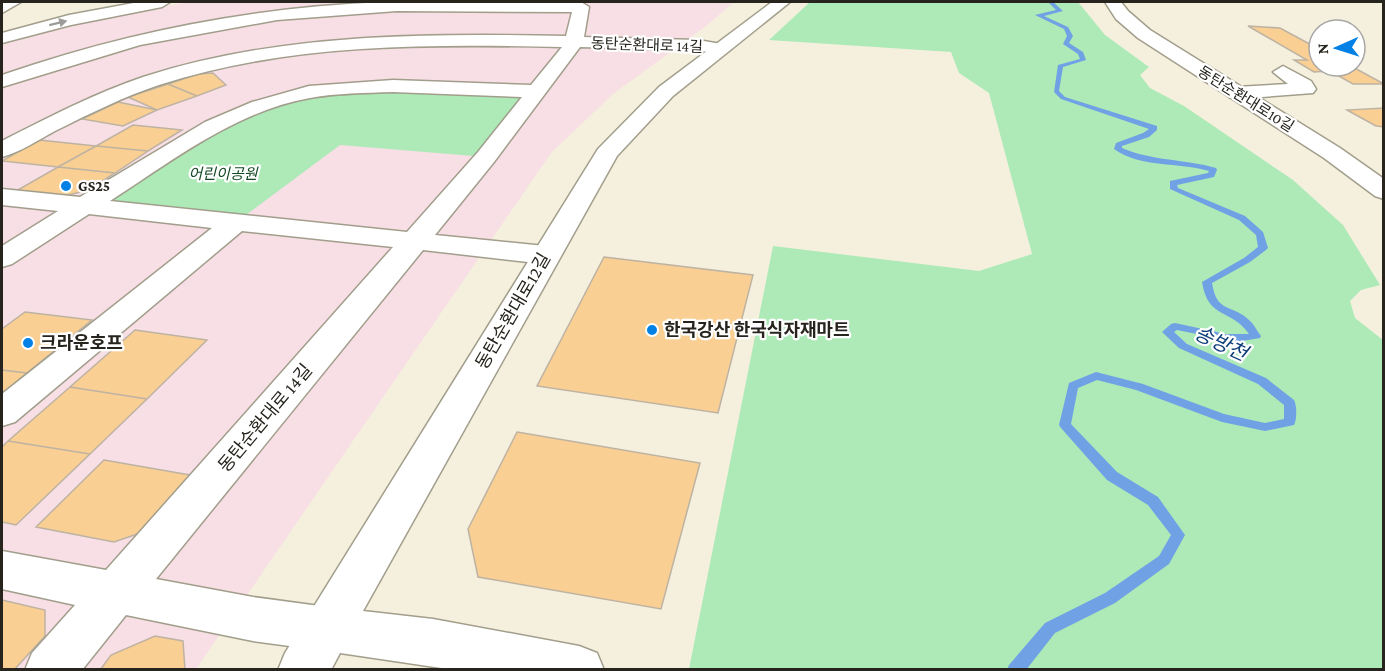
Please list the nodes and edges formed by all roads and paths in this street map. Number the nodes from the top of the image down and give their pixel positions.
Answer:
1 (13, 2) edge
2 (162, 2) edge
3 (782, 2) edge
4 (1113, 2) edge
5 (2, 8) edge
6 (197, 27) junction
7 (2, 38) edge
8 (574, 43) junction
9 (720, 49) junction
10 (224, 62) junction
11 (1283, 72) dead end
12 (2, 81) edge
13 (247, 91) junction
14 (537, 91) junction
15 (1236, 93) junction
16 (2, 150) edge
17 (1383, 191) edge
18 (2, 197) edge
19 (84, 206) junction
20 (235, 223) junction
21 (414, 243) junction
22 (545, 255) junction
23 (2, 258) edge
24 (2, 413) edge
25 (2, 570) edge
26 (116, 592) junction
27 (327, 629) junction
28 (50, 669) edge
29 (303, 669) edge
30 (579, 669) edge

1 - 5 main road
7 -> 2 main road
3 - 9 main road, 동탄순환대로12길
4 - 15 main road, 동탄순환대로10길
6 - 8 main road, 동탄순환대로 14길
6 - 10 main road
6 - 12 main road, 동탄순환대로 14길
8 - 9 main road, 동탄순환대로 14길
8 - 10 main road, 동탄순환대로 14길
8 - 14 main road, 동탄순환대로 14길
9 - 22 main road, 동탄순환대로12길
10 - 13 main road
10 - 16 main road, 동탄순환대로 14길
11 - 15 main road
13 - 14 main road
13 - 19 main road
14 - 21 main road, 동탄순환대로 14길
15 - 17 main road, 동탄순환대로10길
18 - 19 main road
19 - 20 main road
19 - 23 main road
20 - 21 main road
20 - 24 main road
21 - 22 main road
21 - 26 main road, 동탄순환대로 14길
22 - 27 main road, 동탄순환대로12길
25 - 26 main road
26 - 27 main road
26 - 28 main road, 동탄순환대로 14길
27 - 29 main road, 동탄순환대로12길
27 - 30 main road

